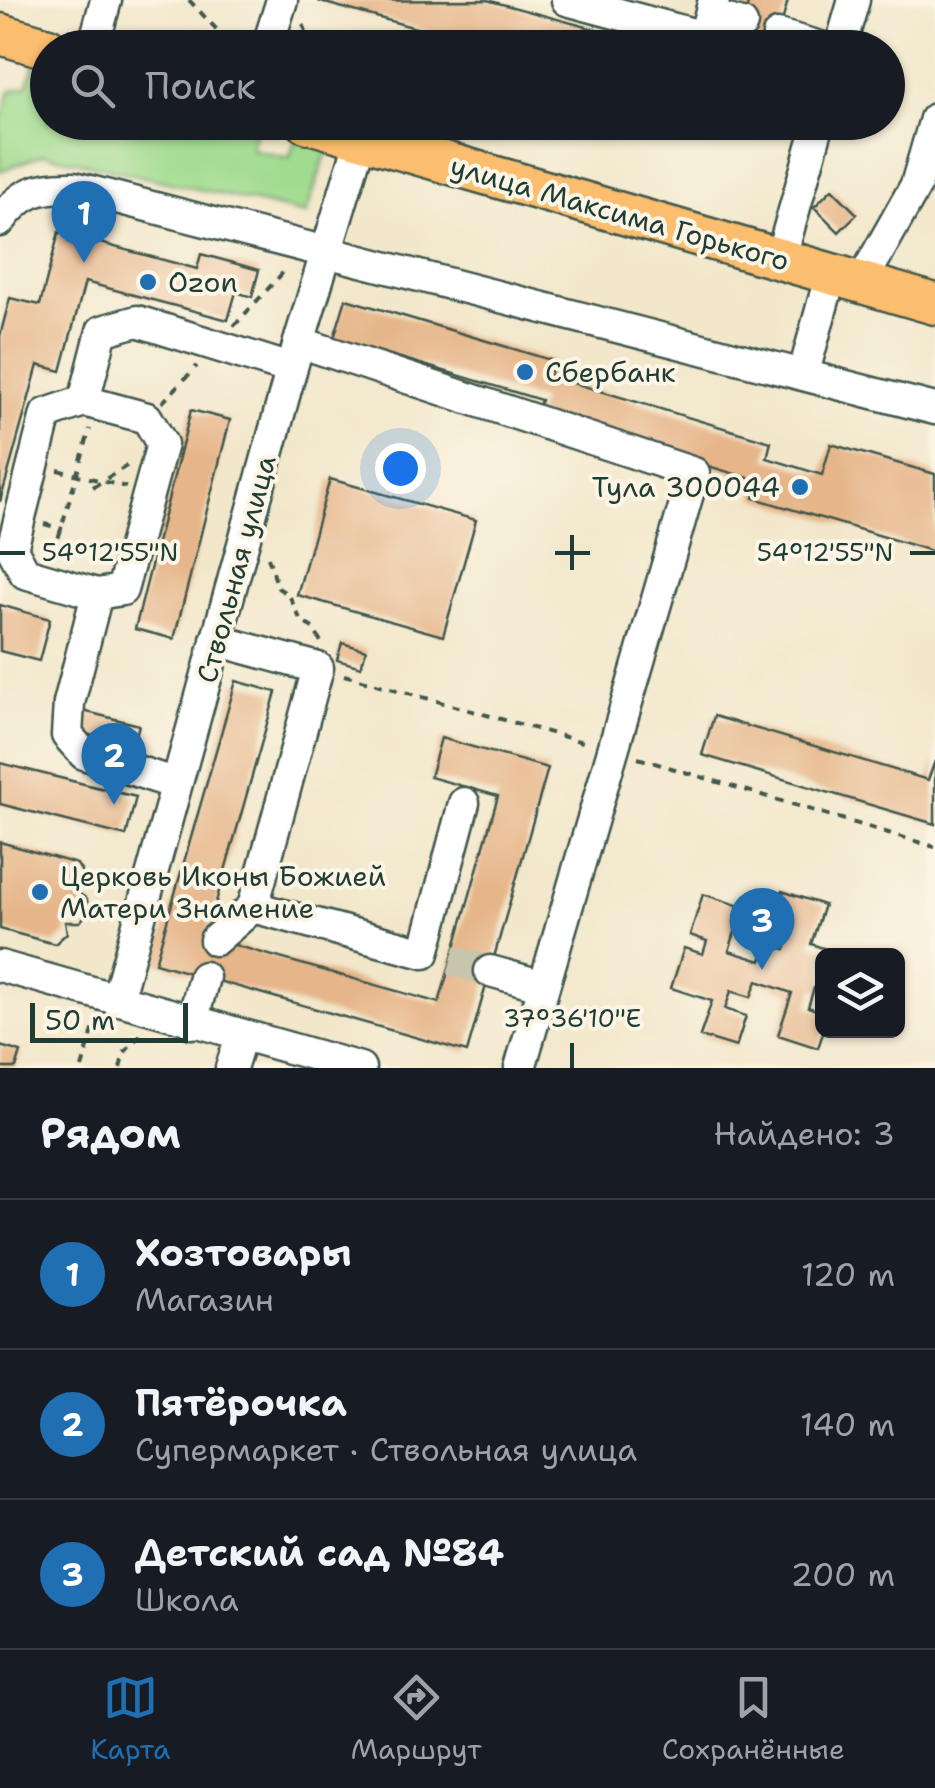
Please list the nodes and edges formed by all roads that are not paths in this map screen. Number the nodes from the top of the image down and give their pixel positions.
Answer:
1 (106, 0) edge
2 (282, 0) edge
3 (566, 0) edge
4 (854, 0) edge
5 (712, 7) edge
6 (742, 24) dead end
7 (98, 30) edge
8 (273, 30) edge
9 (678, 30) edge
10 (845, 30) edge
11 (0, 34) edge
12 (30, 43) edge
13 (935, 118) edge
14 (360, 140) edge
15 (368, 140) edge
16 (814, 140) edge
17 (0, 221) edge
18 (327, 250) junction
19 (780, 260) junction
20 (846, 279) junction
21 (935, 304) edge
22 (295, 355) junction
23 (804, 372) junction
24 (90, 403) junction
25 (935, 409) edge
26 (97, 594) junction
27 (216, 640) junction
28 (176, 784) junction
29 (464, 803) dead end
30 (253, 906) junction
31 (215, 940) dead end
32 (0, 966) edge
33 (490, 971) tunnel mouth
34 (204, 977) dead end
35 (544, 986) junction
36 (110, 998) junction
37 (192, 1023) junction
38 (241, 1036) junction
39 (231, 1068) edge
40 (360, 1068) edge
41 (520, 1068) edge

1 - 7 street
2 - 8 street
3 - 9 street
4 - 10 street
5 - 6 street
11 - 12 main road
13 - 20 street
14 - 18 street, Ствольная улица
15 - 19 main road, улица Максима Горького
16 - 19 street
17 - 18 street
18 - 22 street, Ствольная улица
18 - 23 street
19 - 20 main road, улица Максима Горького
20 - 21 main road, улица Максима Горького
20 - 23 street
22 - 24 street
22 - 27 street, Ствольная улица
22 - 35 street
23 - 25 street
24 - 26 street
24 - 26 street
26 - 28 street
27 - 28 street, Ствольная улица
27 - 30 street
28 - 36 street, Ствольная улица
29 - 30 street
30 - 31 street
32 - 36 street
33 - 35 street
34 - 37 street
35 - 41 street
36 - 37 street
37 - 38 street
38 - 39 street
38 - 40 street

